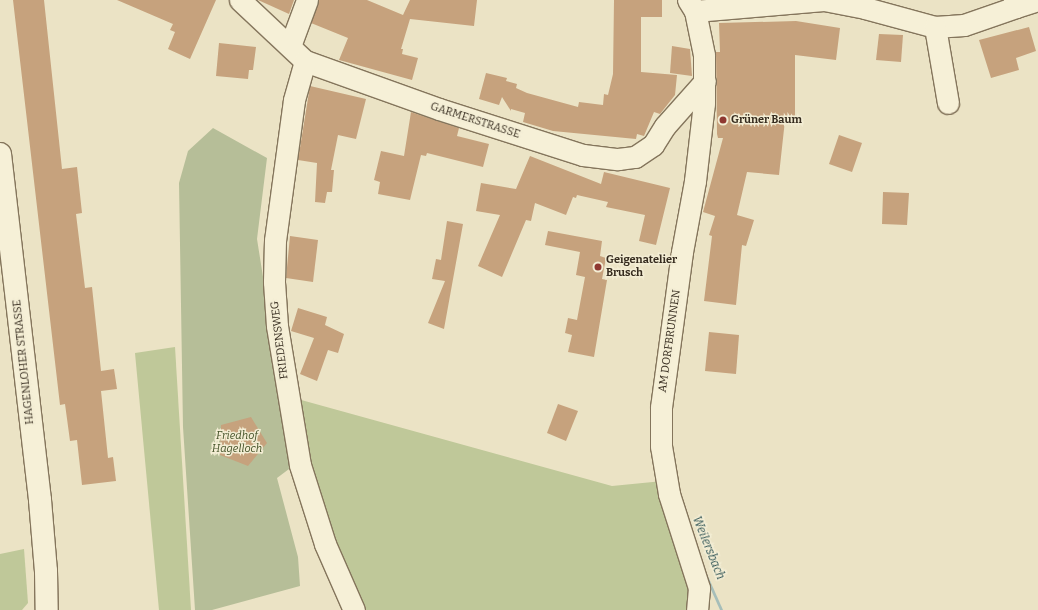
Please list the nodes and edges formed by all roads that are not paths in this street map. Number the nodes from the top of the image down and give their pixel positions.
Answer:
1 (240, 0) edge
2 (307, 0) edge
3 (1038, 0) edge
4 (1015, 3) edge
5 (691, 6) edge
6 (935, 27) junction
7 (290, 46) junction
8 (305, 61) junction
9 (705, 81) junction
10 (948, 103) dead end
11 (0, 154) edge
12 (47, 610) edge
13 (354, 610) edge
14 (697, 610) edge

1 - 7 street, GARMERSTRASSE
2 - 7 street
3 - 4 street
4 - 6 street
5 - 6 street
5 - 9 street, AM DORFBRUNNEN
6 - 10 street
7 - 8 street, GARMERSTRASSE
8 - 9 street, GARMERSTRASSE
8 - 13 street, FRIEDENSWEG
9 - 14 street, AM DORFBRUNNEN
11 - 12 street, HAGENLOHER STRASSE

